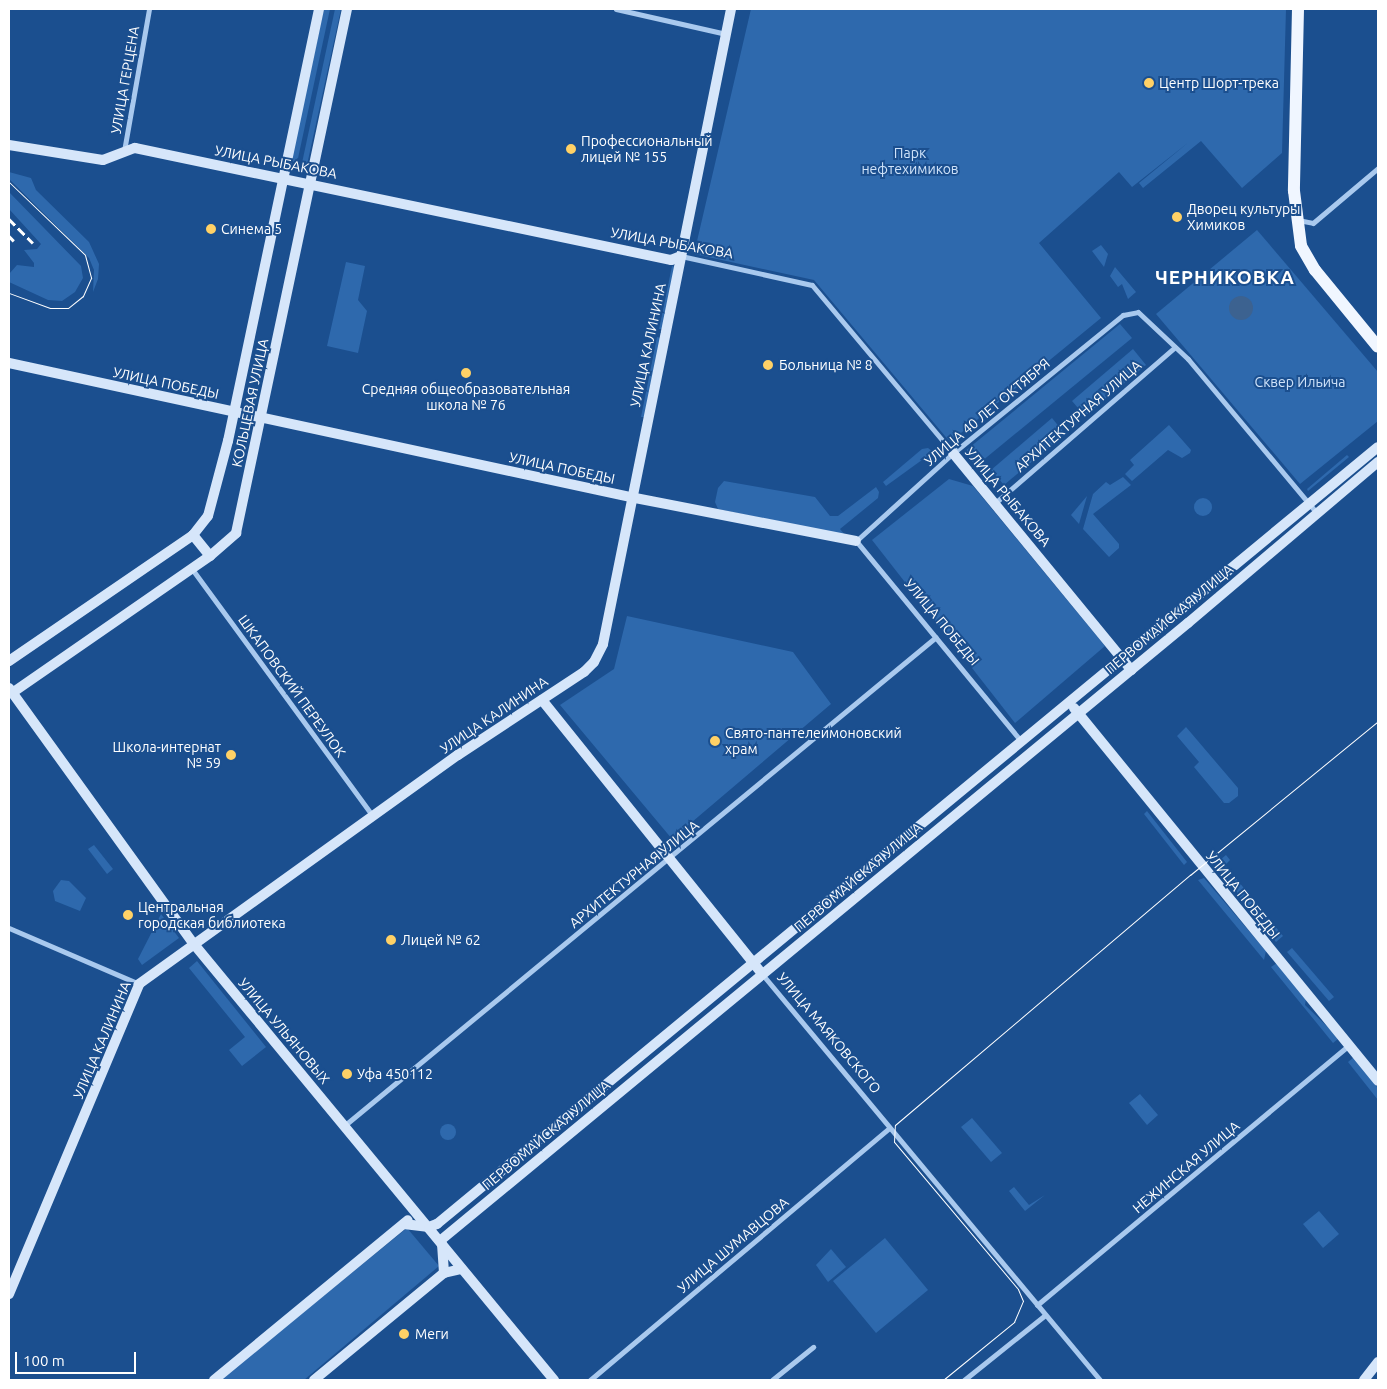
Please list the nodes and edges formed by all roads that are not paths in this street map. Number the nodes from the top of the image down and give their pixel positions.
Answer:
1 (149, 9) edge
2 (319, 9) edge
3 (346, 9) edge
4 (616, 9) edge
5 (731, 9) edge
6 (1298, 9) edge
7 (726, 34) junction
8 (9, 145) edge
9 (123, 155) junction
10 (1378, 168) edge
11 (282, 178) junction
12 (310, 183) junction
13 (1296, 219) junction
14 (681, 256) junction
15 (1175, 347) junction
16 (1378, 347) edge
17 (9, 363) edge
18 (234, 412) junction
19 (262, 417) junction
20 (1378, 447) edge
21 (953, 453) junction
22 (1378, 462) edge
23 (630, 496) junction
24 (995, 503) junction
25 (1312, 508) junction
26 (193, 535) junction
27 (856, 540) junction
28 (210, 556) junction
29 (192, 569) junction
30 (936, 636) junction
31 (1121, 659) junction
32 (9, 661) edge
33 (1131, 670) junction
34 (10, 691) edge
35 (542, 700) junction
36 (1069, 702) junction
37 (1078, 713) junction
38 (1022, 741) junction
39 (373, 816) junction
40 (668, 861) junction
41 (9, 928) edge
42 (193, 943) junction
43 (753, 963) junction
44 (762, 974) junction
45 (139, 984) junction
46 (1348, 1046) junction
47 (1378, 1081) edge
48 (345, 1125) junction
49 (889, 1128) junction
50 (411, 1205) junction
51 (404, 1224) junction
52 (429, 1227) junction
53 (440, 1240) junction
54 (462, 1269) junction
55 (444, 1273) junction
56 (9, 1294) edge
57 (1037, 1306) junction
58 (1045, 1315) junction
59 (813, 1347) dead end
60 (1378, 1362) edge
61 (214, 1380) edge
62 (314, 1380) edge
63 (554, 1380) edge
64 (590, 1380) edge
65 (772, 1380) edge
66 (964, 1380) edge
67 (1100, 1380) edge
68 (1364, 1380) edge

1 - 9 street, УЛИЦА ГЕРЦЕНА
2 - 11 main road, КОЛЬЦЕВАЯ УЛИЦА
3 - 12 main road, КОЛЬЦЕВАЯ УЛИЦА
4 - 7 street
5 - 7 main road, УЛИЦА КАЛИНИНА
6 - 13 main road
7 - 14 main road, УЛИЦА КАЛИНИНА
8 - 9 main road, УЛИЦА РЫБАКОВА
9 - 11 main road, УЛИЦА РЫБАКОВА
10 - 13 street
11 - 12 main road, УЛИЦА РЫБАКОВА
11 - 18 main road, КОЛЬЦЕВАЯ УЛИЦА
12 - 14 main road, УЛИЦА РЫБАКОВА
12 - 19 main road, КОЛЬЦЕВАЯ УЛИЦА
13 - 16 main road
14 - 21 street, УЛИЦА РЫБАКОВА
14 - 23 main road, УЛИЦА КАЛИНИНА
15 - 21 street, УЛИЦА 40 ЛЕТ ОКТЯБРЯ
15 - 24 street, АРХИТЕКТУРНАЯ УЛИЦА
15 - 25 street
17 - 18 main road, УЛИЦА ПОБЕДЫ
18 - 19 main road, УЛИЦА ПОБЕДЫ
18 - 26 main road, КОЛЬЦЕВАЯ УЛИЦА
19 - 23 main road, УЛИЦА ПОБЕДЫ
19 - 28 main road, КОЛЬЦЕВАЯ УЛИЦА
20 - 25 main road, ПЕРВОМАЙСКАЯ УЛИЦА
21 - 24 main road, УЛИЦА РЫБАКОВА
21 - 27 street, УЛИЦА 40 ЛЕТ ОКТЯБРЯ
22 - 25 main road, ПЕРВОМАЙСКАЯ УЛИЦА
23 - 27 main road, УЛИЦА ПОБЕДЫ
23 - 35 main road, УЛИЦА КАЛИНИНА
24 - 31 main road, УЛИЦА РЫБАКОВА
25 - 31 main road, ПЕРВОМАЙСКАЯ УЛИЦА
25 - 33 main road, ПЕРВОМАЙСКАЯ УЛИЦА
26 - 28 main road
26 - 32 main road, КОЛЬЦЕВАЯ УЛИЦА
27 - 30 street, УЛИЦА ПОБЕДЫ
28 - 29 main road, КОЛЬЦЕВАЯ УЛИЦА
29 - 34 main road, КОЛЬЦЕВАЯ УЛИЦА
29 - 39 street, ШКАПОВСКИЙ ПЕРЕУЛОК
30 - 38 street, УЛИЦА ПОБЕДЫ
30 - 40 street, АРХИТЕКТУРНАЯ УЛИЦА
31 - 33 main road, УЛИЦА РЫБАКОВА
31 - 36 main road, ПЕРВОМАЙСКАЯ УЛИЦА
33 - 37 main road, ПЕРВОМАЙСКАЯ УЛИЦА
34 - 42 main road, УЛИЦА УЛЬЯНОВЫХ
35 - 39 main road, УЛИЦА КАЛИНИНА
35 - 40 main road, УЛИЦА МАЯКОВСКОГО
36 - 37 main road, УЛИЦА ПОБЕДЫ
36 - 38 main road, ПЕРВОМАЙСКАЯ УЛИЦА
37 - 44 main road, ПЕРВОМАЙСКАЯ УЛИЦА
37 - 46 main road, УЛИЦА ПОБЕДЫ
38 - 43 main road, ПЕРВОМАЙСКАЯ УЛИЦА
39 - 42 main road, УЛИЦА КАЛИНИНА
40 - 43 main road, УЛИЦА МАЯКОВСКОГО
40 - 48 street, АРХИТЕКТУРНАЯ УЛИЦА
41 - 45 street
42 - 45 main road, УЛИЦА КАЛИНИНА
42 - 48 main road, УЛИЦА УЛЬЯНОВЫХ
43 - 44 main road, УЛИЦА МАЯКОВСКОГО
43 - 52 main road, ПЕРВОМАЙСКАЯ УЛИЦА
44 - 49 street, УЛИЦА МАЯКОВСКОГО
44 - 53 main road, ПЕРВОМАЙСКАЯ УЛИЦА
45 - 56 main road, УЛИЦА КАЛИНИНА
46 - 47 main road, УЛИЦА ПОБЕДЫ
46 - 57 street, НЕЖИНСКАЯ УЛИЦА
48 - 50 main road, УЛИЦА УЛЬЯНОВЫХ
49 - 57 street, УЛИЦА МАЯКОВСКОГО
49 - 64 street, УЛИЦА ШУМАВЦОВА
50 - 51 main road
50 - 52 main road, УЛИЦА УЛЬЯНОВЫХ
51 - 52 main road
51 - 61 main road
52 - 53 main road, УЛИЦА УЛЬЯНОВЫХ
53 - 54 main road, УЛИЦА УЛЬЯНОВЫХ
53 - 55 main road
54 - 55 main road
54 - 63 main road, УЛИЦА УЛЬЯНОВЫХ
55 - 62 main road
57 - 58 street, УЛИЦА МАЯКОВСКОГО
58 - 66 street
58 - 67 street, УЛИЦА МАЯКОВСКОГО
59 - 65 street
60 - 68 main road

